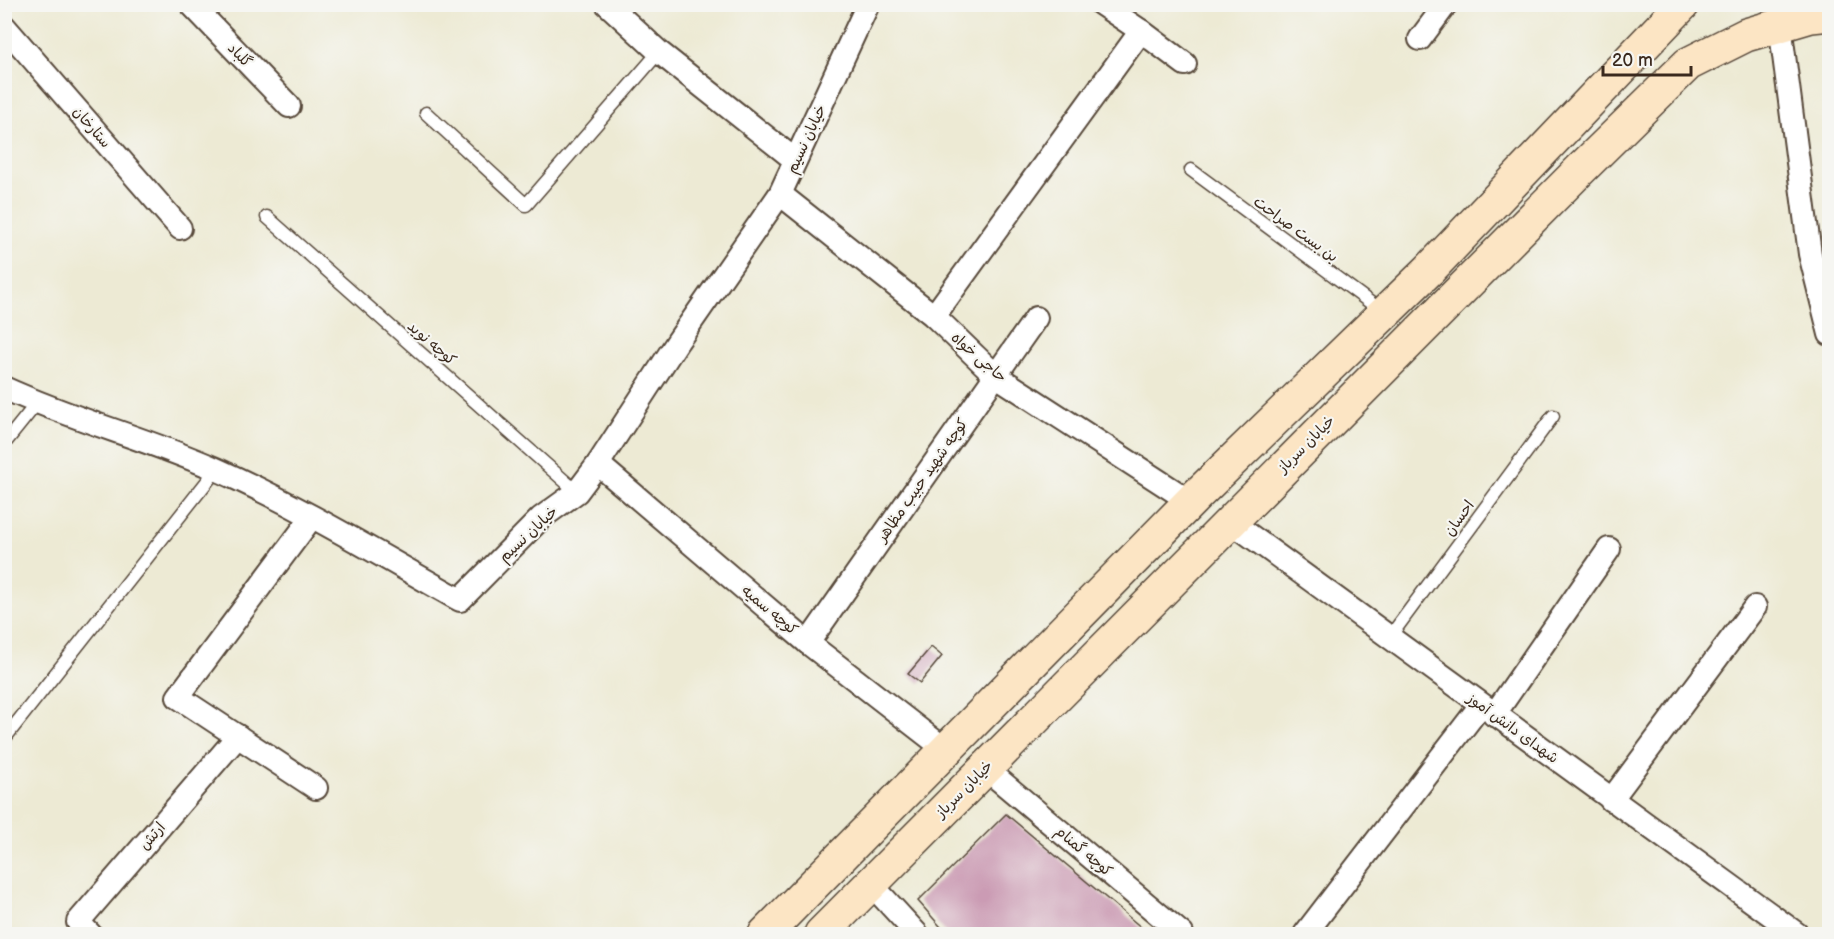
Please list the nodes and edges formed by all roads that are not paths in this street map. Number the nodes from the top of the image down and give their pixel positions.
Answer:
1 (190, 4) edge
2 (607, 4) edge
3 (868, 4) edge
4 (1101, 4) edge
5 (1446, 4) edge
6 (1683, 4) edge
7 (1830, 14) edge
8 (1780, 25) junction
9 (4, 26) edge
10 (1141, 31) junction
11 (1420, 39) dead end
12 (659, 52) junction
13 (1185, 64) dead end
14 (289, 106) dead end
15 (426, 113) dead end
16 (795, 160) junction
17 (1191, 170) dead end
18 (780, 194) junction
19 (267, 217) dead end
20 (180, 228) dead end
21 (1466, 232) junction
22 (1491, 259) junction
23 (1383, 312) junction
24 (934, 316) junction
25 (1036, 318) dead end
26 (1830, 334) edge
27 (995, 375) junction
28 (4, 388) edge
29 (37, 403) junction
30 (1553, 416) dead end
31 (4, 444) edge
32 (598, 464) junction
33 (217, 469) junction
34 (577, 492) junction
35 (1191, 502) junction
36 (312, 517) junction
37 (1230, 521) junction
38 (1610, 549) dead end
39 (1755, 607) dead end
40 (1389, 638) junction
41 (808, 643) junction
42 (1488, 710) junction
43 (238, 736) junction
44 (4, 739) edge
45 (946, 750) junction
46 (985, 768) junction
47 (316, 788) dead end
48 (1611, 800) junction
49 (871, 884) junction
50 (90, 934) edge
51 (765, 934) edge
52 (821, 934) edge
53 (917, 934) edge
54 (1182, 934) edge
55 (1305, 934) edge
56 (1797, 934) edge

1 - 14 street, گلباد
2 - 12 street
3 - 16 street, خیابان نسیم
4 - 10 street
5 - 11 street
6 - 21 main road
7 - 8 main road, خیابان سرباز
8 - 22 main road, خیابان سرباز
8 - 26 street
9 - 20 street, ستارخان
10 - 13 street
10 - 24 street
12 - 15 lane
12 - 16 street
16 - 18 street, خیابان نسیم
17 - 23 lane, بن بست صراحت
18 - 24 street, حاجی خواه
18 - 32 street, خیابان نسیم
19 - 34 lane, کوچه نوید
21 - 22 main road
21 - 23 main road
22 - 37 main road, خیابان سرباز
23 - 35 main road
24 - 27 street, حاجی خواه
25 - 27 street, کوچه شهید حبیب مظاهر
27 - 35 street, حاجی خواه
27 - 41 street, کوچه شهید حبیب مظاهر
28 - 29 street, خیابان نسیم
29 - 31 lane
29 - 33 street, خیابان نسیم
30 - 40 lane, احسان
32 - 34 street, خیابان نسیم
32 - 41 street, کوچه سمیه
33 - 36 street, خیابان نسیم
33 - 44 lane
34 - 36 street, خیابان نسیم
35 - 45 main road
36 - 43 street
37 - 40 street, شهدای دانش آموز
37 - 46 main road, خیابان سرباز
38 - 42 street
39 - 48 street
40 - 42 street, شهدای دانش آموز
41 - 45 street, کوچه سمیه
42 - 48 street, شهدای دانش آموز
42 - 55 street
43 - 47 street
43 - 50 street, ارتش
45 - 51 main road
46 - 49 main road, خیابان سرباز
46 - 54 street, کوچه گمنام
48 - 56 street, شهدای دانش آموز
49 - 52 main road, خیابان سرباز
49 - 53 street

